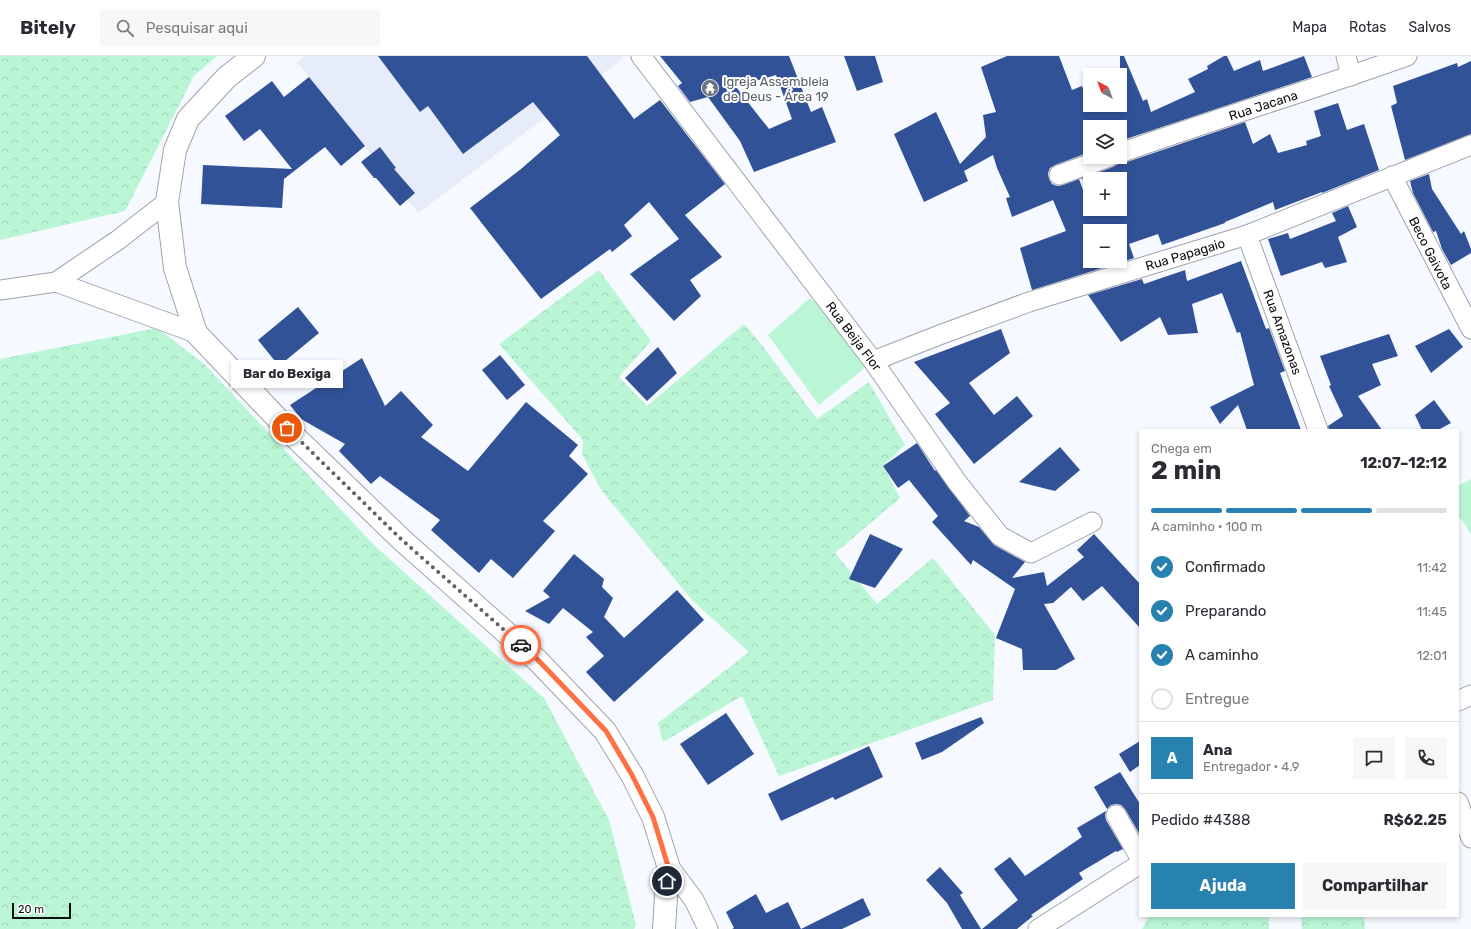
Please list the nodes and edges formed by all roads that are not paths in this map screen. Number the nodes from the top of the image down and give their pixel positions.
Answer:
1 (254, 56) edge
2 (641, 56) edge
3 (1346, 56) edge
4 (1407, 56) edge
5 (1351, 76) junction
6 (1471, 145) edge
7 (1127, 151) edge
8 (1090, 164) edge
9 (1059, 175) dead end
10 (1392, 176) junction
11 (167, 202) junction
12 (1247, 234) junction
13 (56, 282) junction
14 (0, 290) edge
15 (1471, 329) edge
16 (196, 333) junction
17 (873, 361) junction
18 (1318, 429) edge
19 (1092, 522) dead end
20 (1471, 695) edge
21 (1459, 701) edge
22 (1459, 805) edge
23 (1116, 815) dead end
24 (1471, 838) edge
25 (1139, 856) edge
26 (1139, 865) edge
27 (668, 866) junction
28 (664, 929) edge
29 (708, 929) edge
30 (1038, 929) edge

1 - 11 street
2 - 17 street, Rua Beija Flor
3 - 5 street
4 - 5 street, Rua Jacana
5 - 7 street, Rua Jacana
6 - 10 street, Rua Papagaio
8 - 9 street
10 - 12 street, Rua Papagaio
10 - 15 street, Beco Gaivota
11 - 13 street
11 - 16 street
12 - 17 street, Rua Papagaio
12 - 18 street, Rua Amazonas
13 - 14 street
13 - 16 street
16 - 27 street
17 - 19 street, Rua Beija Flor
20 - 21 street
22 - 24 street
23 - 25 street
26 - 30 street
27 - 28 street
27 - 29 street

